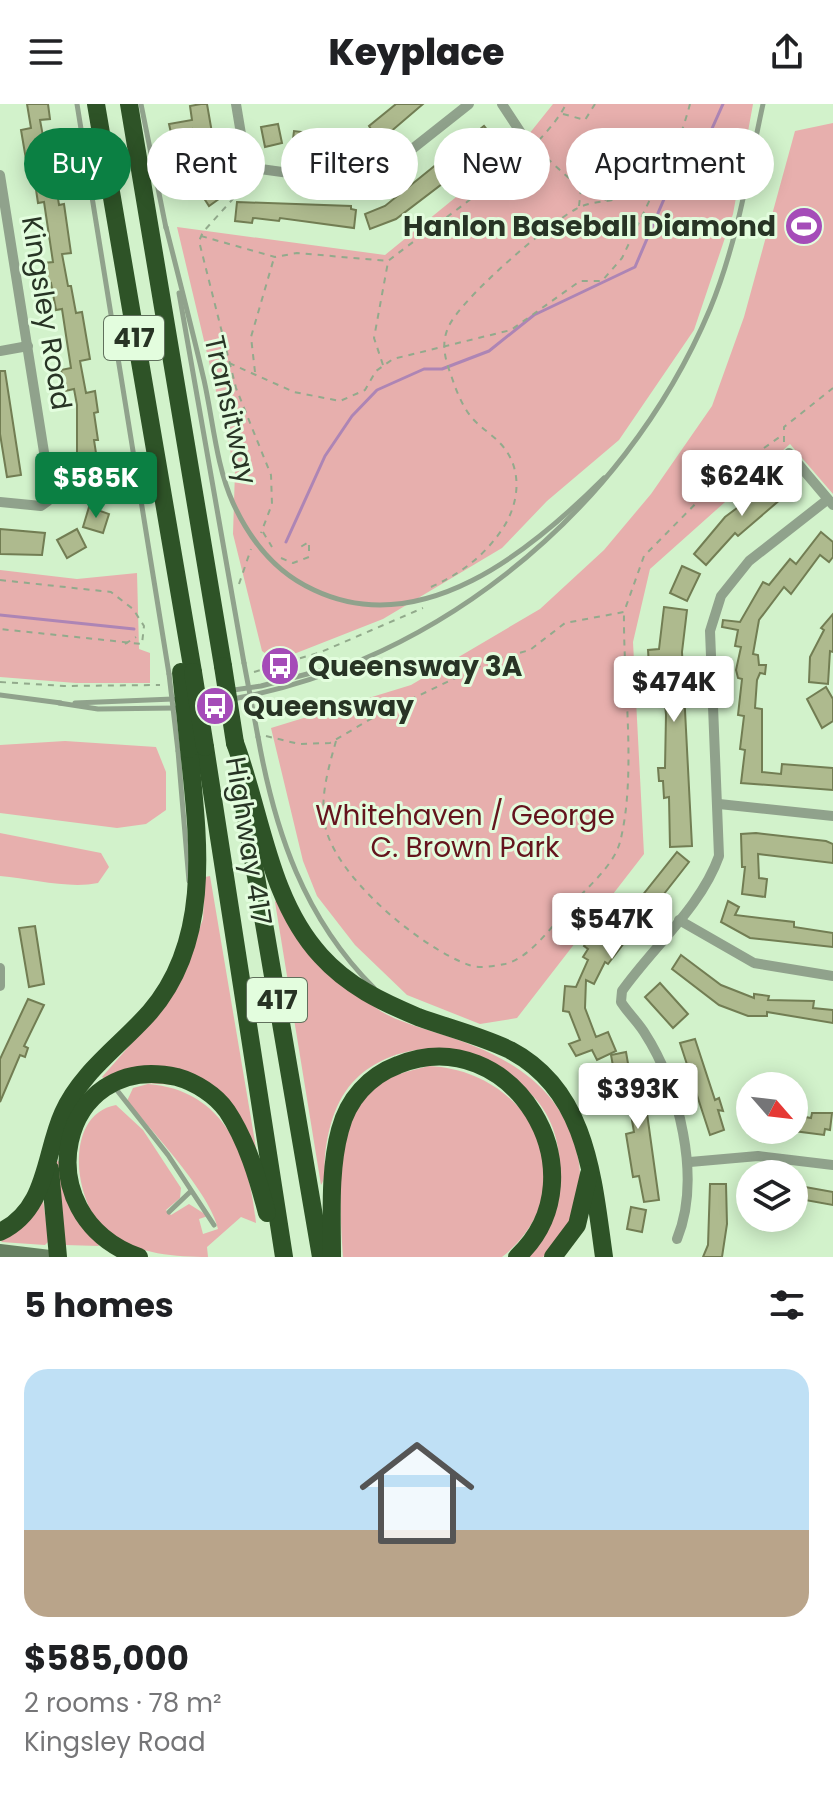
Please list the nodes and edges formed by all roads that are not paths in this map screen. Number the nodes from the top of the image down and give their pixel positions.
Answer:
1 (77, 104) edge
2 (96, 104) edge
3 (129, 104) edge
4 (141, 104) edge
5 (236, 104) edge
6 (469, 104) edge
7 (502, 104) edge
8 (763, 104) edge
9 (518, 128) edge
10 (0, 175) edge
11 (4, 226) edge
12 (166, 227) junction
13 (28, 346) junction
14 (0, 351) edge
15 (789, 453) road end
16 (627, 454) junction
17 (0, 502) edge
18 (830, 502) edge
19 (178, 675) junction
20 (0, 695) edge
21 (235, 743) junction
22 (191, 749) junction
23 (719, 804) junction
24 (833, 816) edge
25 (679, 920) junction
26 (0, 968) edge
27 (833, 976) edge
28 (0, 986) edge
29 (426, 1020) junction
30 (113, 1085) junction
31 (49, 1162) junction
32 (690, 1162) junction
33 (833, 1165) edge
34 (590, 1166) junction
35 (190, 1192) junction
36 (169, 1212) dead end
37 (214, 1225) dead end
38 (0, 1232) edge
39 (677, 1239) dead end
40 (0, 1251) edge
41 (50, 1257) edge
42 (58, 1257) edge
43 (139, 1257) edge
44 (281, 1257) edge
45 (321, 1257) edge
46 (332, 1257) edge
47 (517, 1257) edge
48 (553, 1257) edge
49 (604, 1257) edge

1 - 19 lane
2 - 19 highway, 417
3 - 21 highway, 417, bridge
4 - 12 lane
5 - 6 street
7 - 9 street
8 - 16 lane, Transitway
10 - 11 street, Kingsley Road
11 - 13 street, Kingsley Road
12 - 16 lane, Transitway
12 - 29 lane, bridge
13 - 14 street
13 - 17 street, Kingsley Road
15 - 18 street
16 - 20 lane, Transitway
18 - 23 street
19 - 22 highway, bridge
21 - 29 highway
21 - 45 highway, 417
22 - 31 highway
22 - 44 highway, Highway 417 / 417
23 - 24 street
23 - 25 street
25 - 27 street
25 - 32 street
26 - 28 street
29 - 34 highway
30 - 35 lane
30 - 43 highway
30 - 44 highway
31 - 38 highway
31 - 42 highway
32 - 33 street
32 - 39 street
34 - 48 highway
34 - 49 highway
35 - 36 lane
35 - 37 lane
40 - 41 main road
46 - 47 highway

